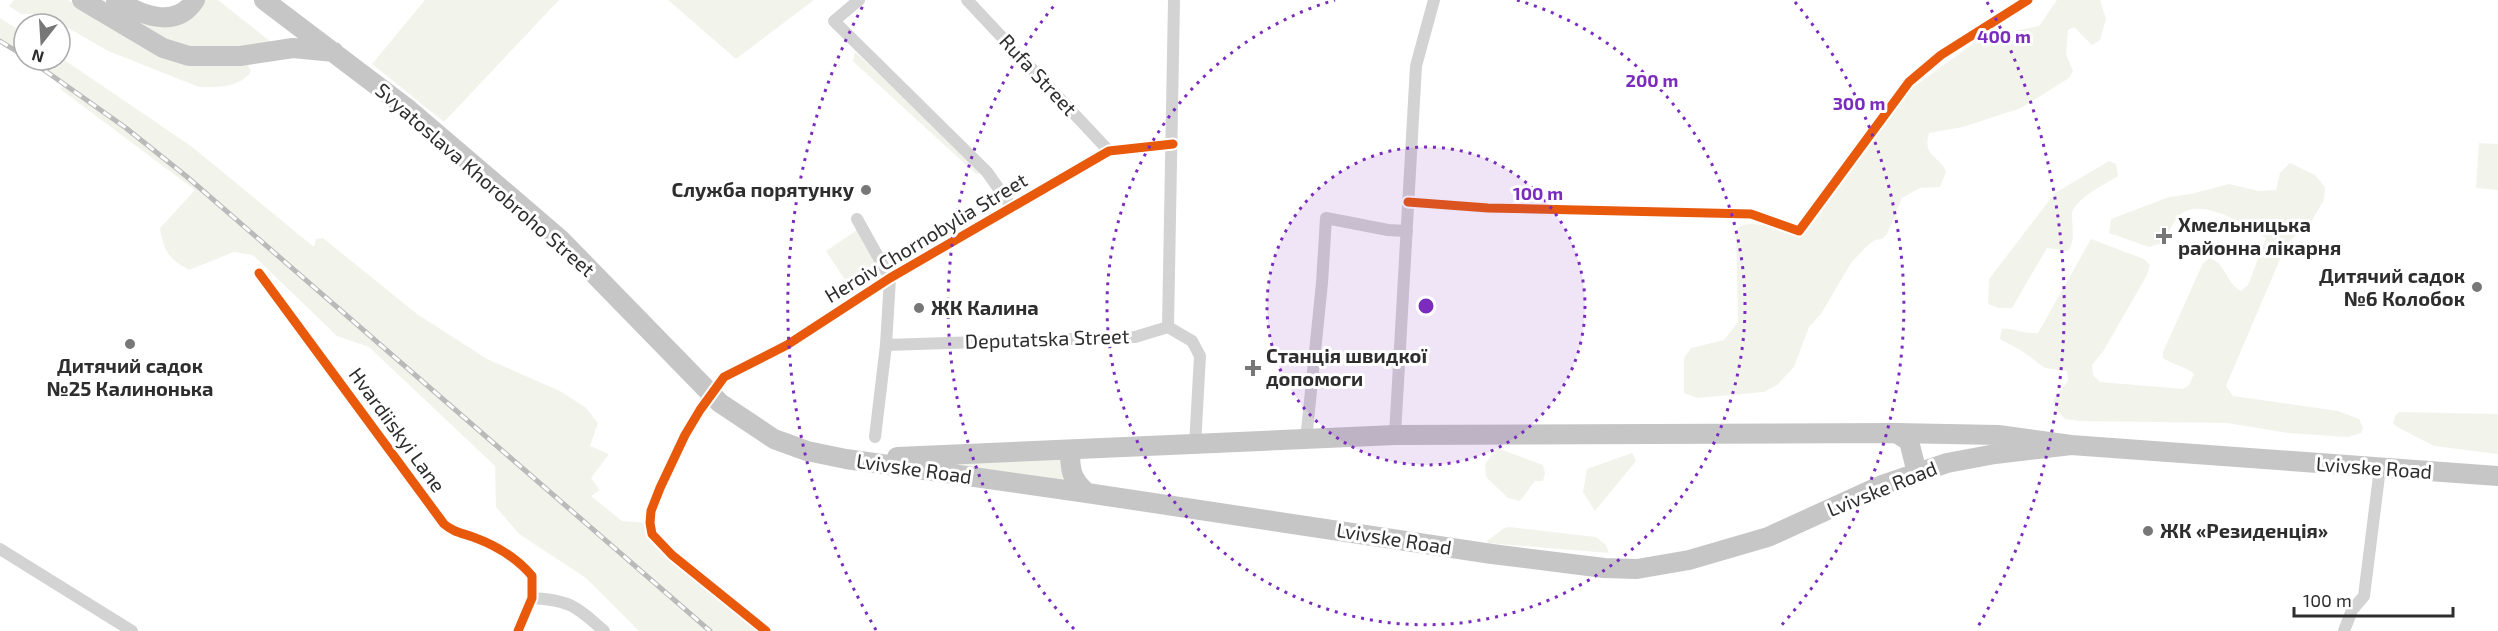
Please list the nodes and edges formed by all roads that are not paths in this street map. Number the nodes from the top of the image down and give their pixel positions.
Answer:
1 (82, 0) edge
2 (117, 0) edge
3 (195, 0) edge
4 (264, 0) edge
5 (859, 0) edge
6 (967, 0) edge
7 (1174, 0) edge
8 (1434, 0) edge
9 (2028, 0) edge
10 (284, 6) edge
11 (334, 52) junction
12 (1173, 144) junction
13 (1109, 151) junction
14 (1408, 202) junction
15 (1011, 206) junction
16 (857, 219) dead end
17 (1407, 231) junction
18 (259, 273) dead end
19 (890, 278) junction
20 (1168, 327) junction
21 (886, 345) junction
22 (711, 394) junction
23 (1896, 433) junction
24 (1395, 435) junction
25 (875, 437) dead end
26 (1306, 440) junction
27 (1195, 445) junction
28 (2071, 445) junction
29 (1070, 450) junction
30 (846, 459) junction
31 (2380, 468) junction
32 (1917, 473) junction
33 (2498, 476) edge
34 (1087, 493) junction
35 (0, 549) edge
36 (532, 598) junction
37 (132, 631) edge
38 (518, 631) edge
39 (604, 631) edge
40 (766, 631) edge
41 (2343, 631) edge

1 - 11 main road
2 - 3 main road
4 - 10 main road, Svyatoslava Khorobroho Street
5 - 15 street
6 - 13 street, Rufa Street
7 - 12 street
8 - 14 street
9 - 14 street
10 - 11 main road, Svyatoslava Khorobroho Street
11 - 22 main road, Svyatoslava Khorobroho Street
12 - 13 street, Heroiv Chornobylia Street
12 - 20 street
13 - 15 street, Heroiv Chornobylia Street
14 - 17 street
15 - 19 street, Heroiv Chornobylia Street
16 - 19 street
17 - 24 street
17 - 26 street
18 - 36 street, Hvardiiskyi Lane
19 - 21 street
19 - 22 street, Heroiv Chornobylia Street
20 - 21 street, Deputatska Street
20 - 27 street
21 - 25 street
22 - 30 main road, Svyatoslava Khorobroho Street
22 - 40 street, Heroiv Chornobylia Street
23 - 24 main road, Lvivske Road
23 - 28 main road, Lvivske Road
23 - 32 main road
24 - 26 main road, Lvivske Road
26 - 27 main road, Lvivske Road
27 - 29 main road, Lvivske Road
28 - 31 main road, Lvivske Road
28 - 32 main road, Lvivske Road
29 - 30 main road, Lvivske Road
29 - 34 main road
30 - 34 main road, Lvivske Road
31 - 33 main road, Lvivske Road
31 - 41 street
32 - 34 main road, Lvivske Road
35 - 37 street
36 - 38 street
36 - 39 street

